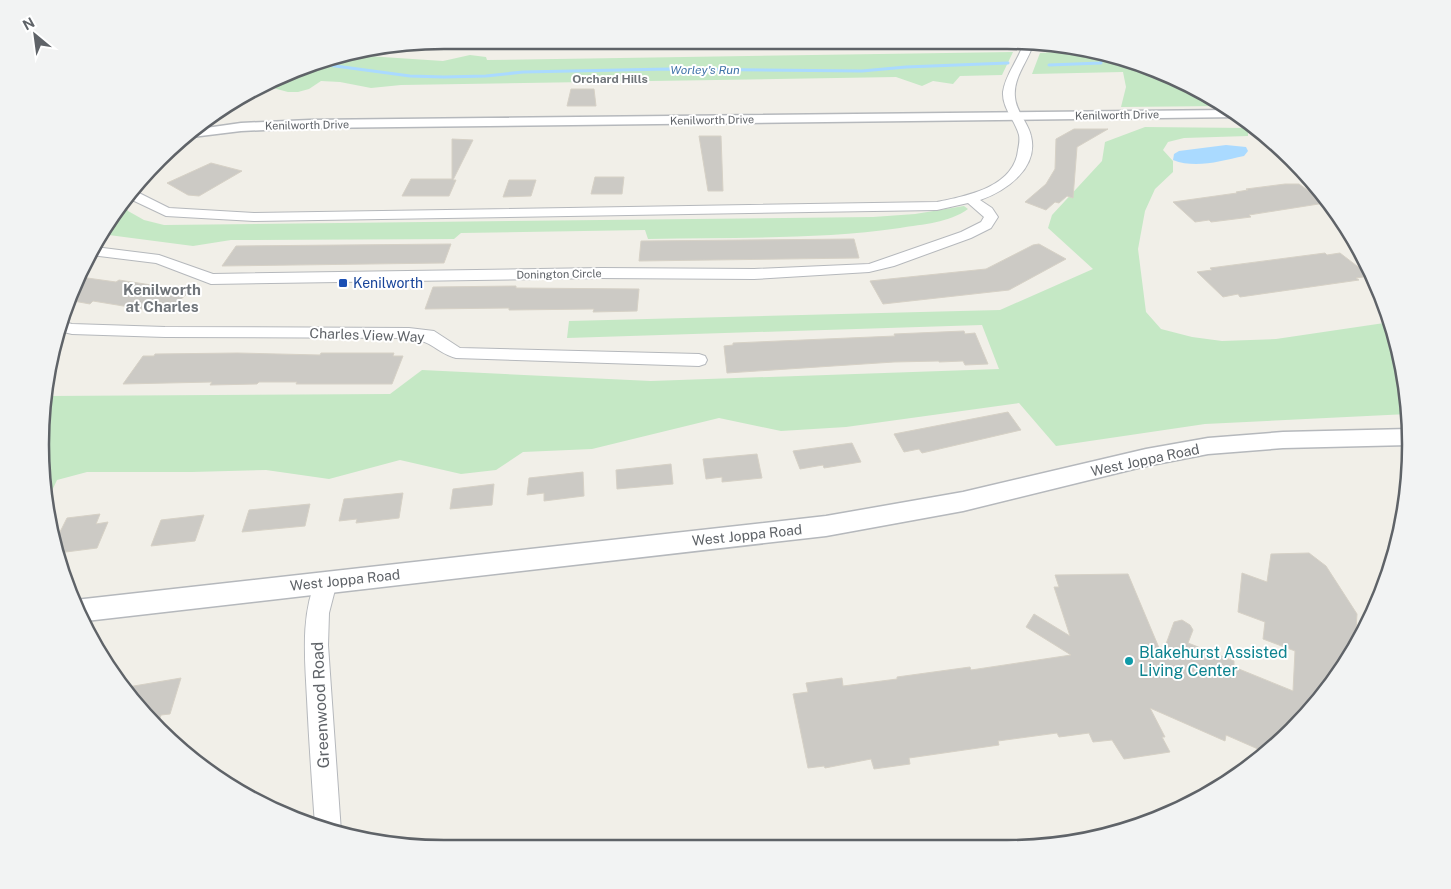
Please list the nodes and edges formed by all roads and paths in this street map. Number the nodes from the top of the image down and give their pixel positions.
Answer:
1 (1026, 50) edge
2 (1225, 114) edge
3 (1015, 117) junction
4 (201, 133) edge
5 (136, 198) edge
6 (971, 199) junction
7 (99, 252) edge
8 (67, 328) edge
9 (699, 360) dead end
10 (1402, 436) edge
11 (326, 582) junction
12 (85, 610) edge
13 (328, 823) edge

1 - 3 street
2 - 3 street, Kenilworth Drive
3 - 4 street, Kenilworth Drive
3 - 6 street
5 - 6 street
6 - 7 street, Donington Circle
8 - 9 street, Charles View Way
10 - 11 street, West Joppa Road
11 - 12 street, West Joppa Road
11 - 13 street, Greenwood Road

